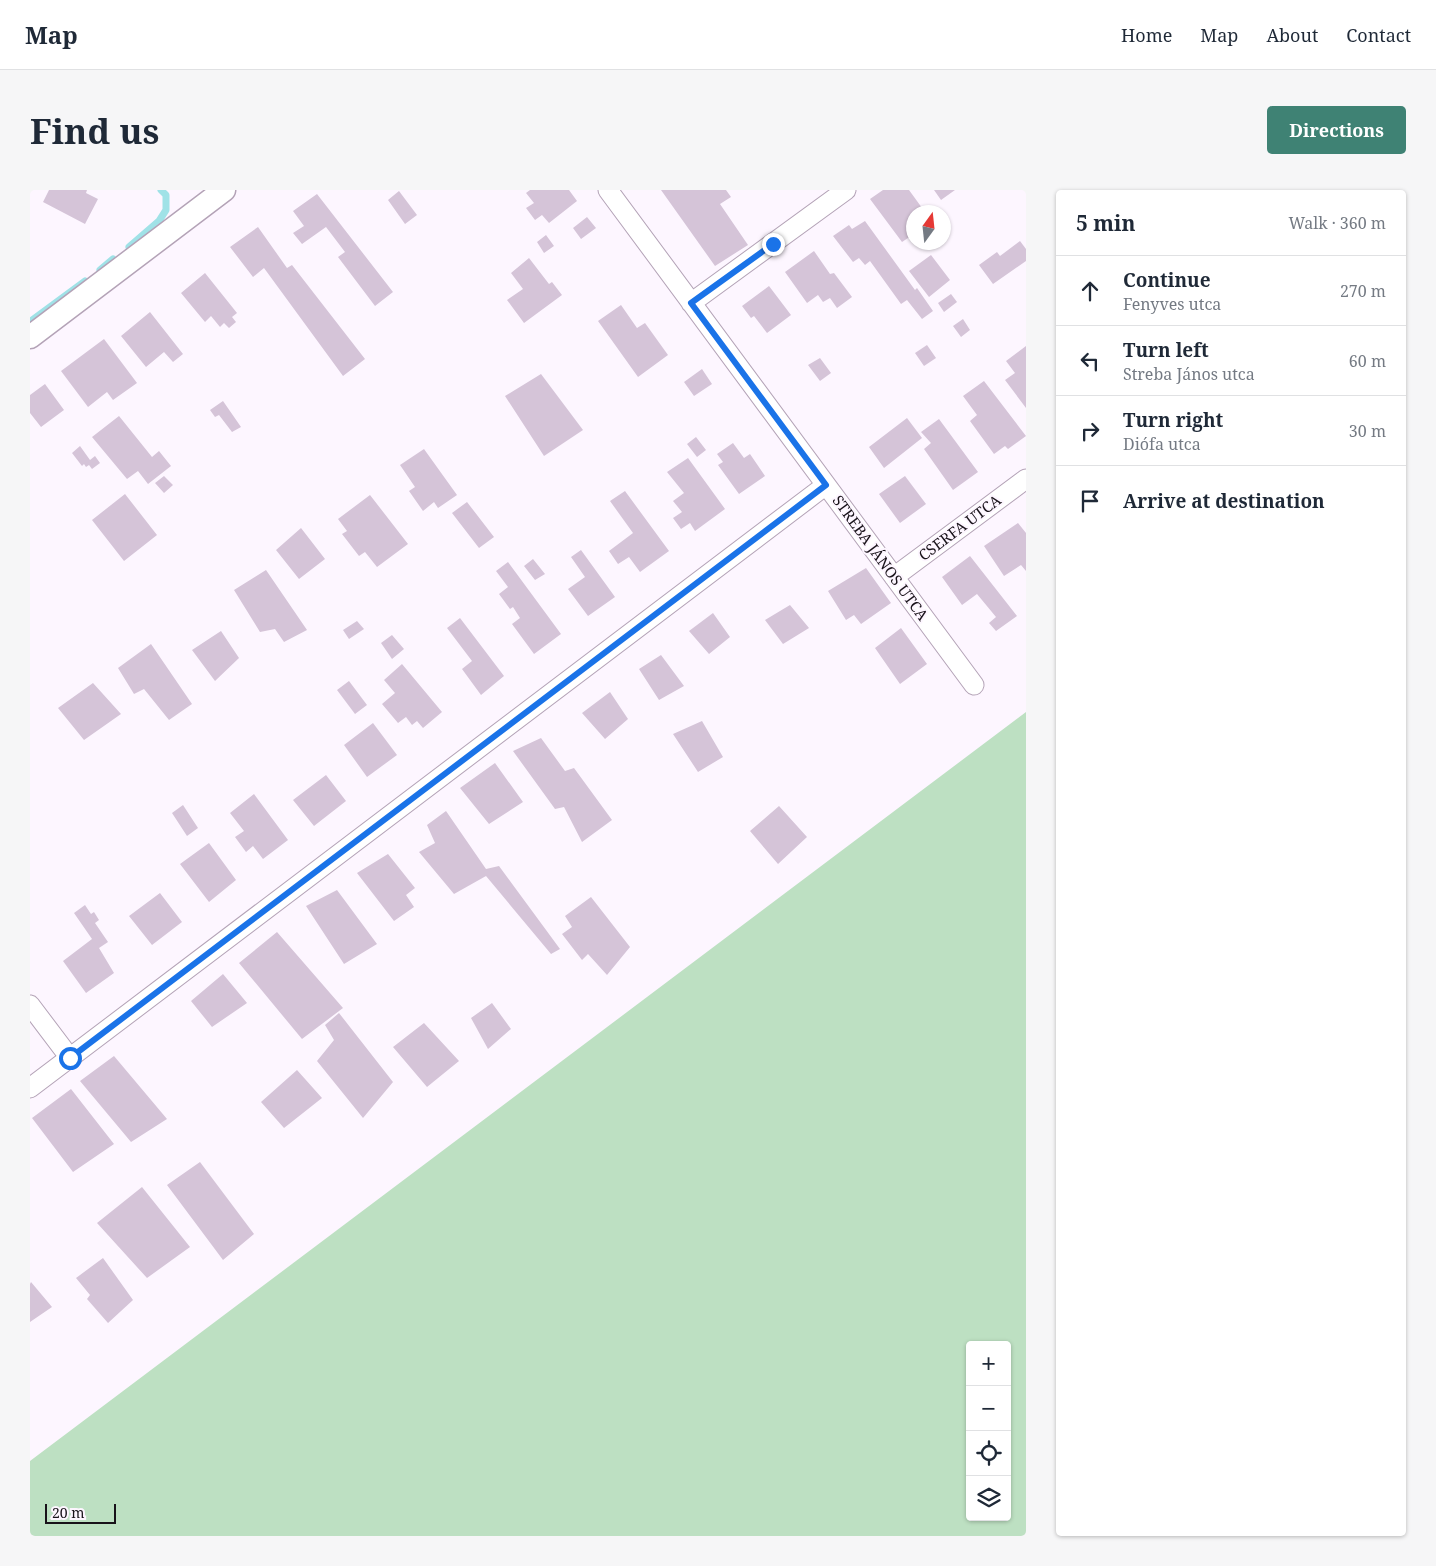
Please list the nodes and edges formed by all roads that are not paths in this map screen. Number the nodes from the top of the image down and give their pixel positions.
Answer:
1 (608, 190) edge
2 (846, 190) edge
3 (218, 191) edge
4 (691, 303) junction
5 (30, 337) edge
6 (1026, 479) edge
7 (826, 485) junction
8 (894, 577) junction
9 (974, 685) dead end
10 (30, 1005) edge
11 (70, 1058) junction
12 (30, 1088) edge

1 - 4 street, STREBA JÁNOS UTCA
2 - 4 street
3 - 5 street
4 - 7 street, STREBA JÁNOS UTCA
6 - 8 street, CSERFA UTCA
7 - 8 street, STREBA JÁNOS UTCA
7 - 11 street
8 - 9 street, STREBA JÁNOS UTCA
10 - 11 street
11 - 12 street

